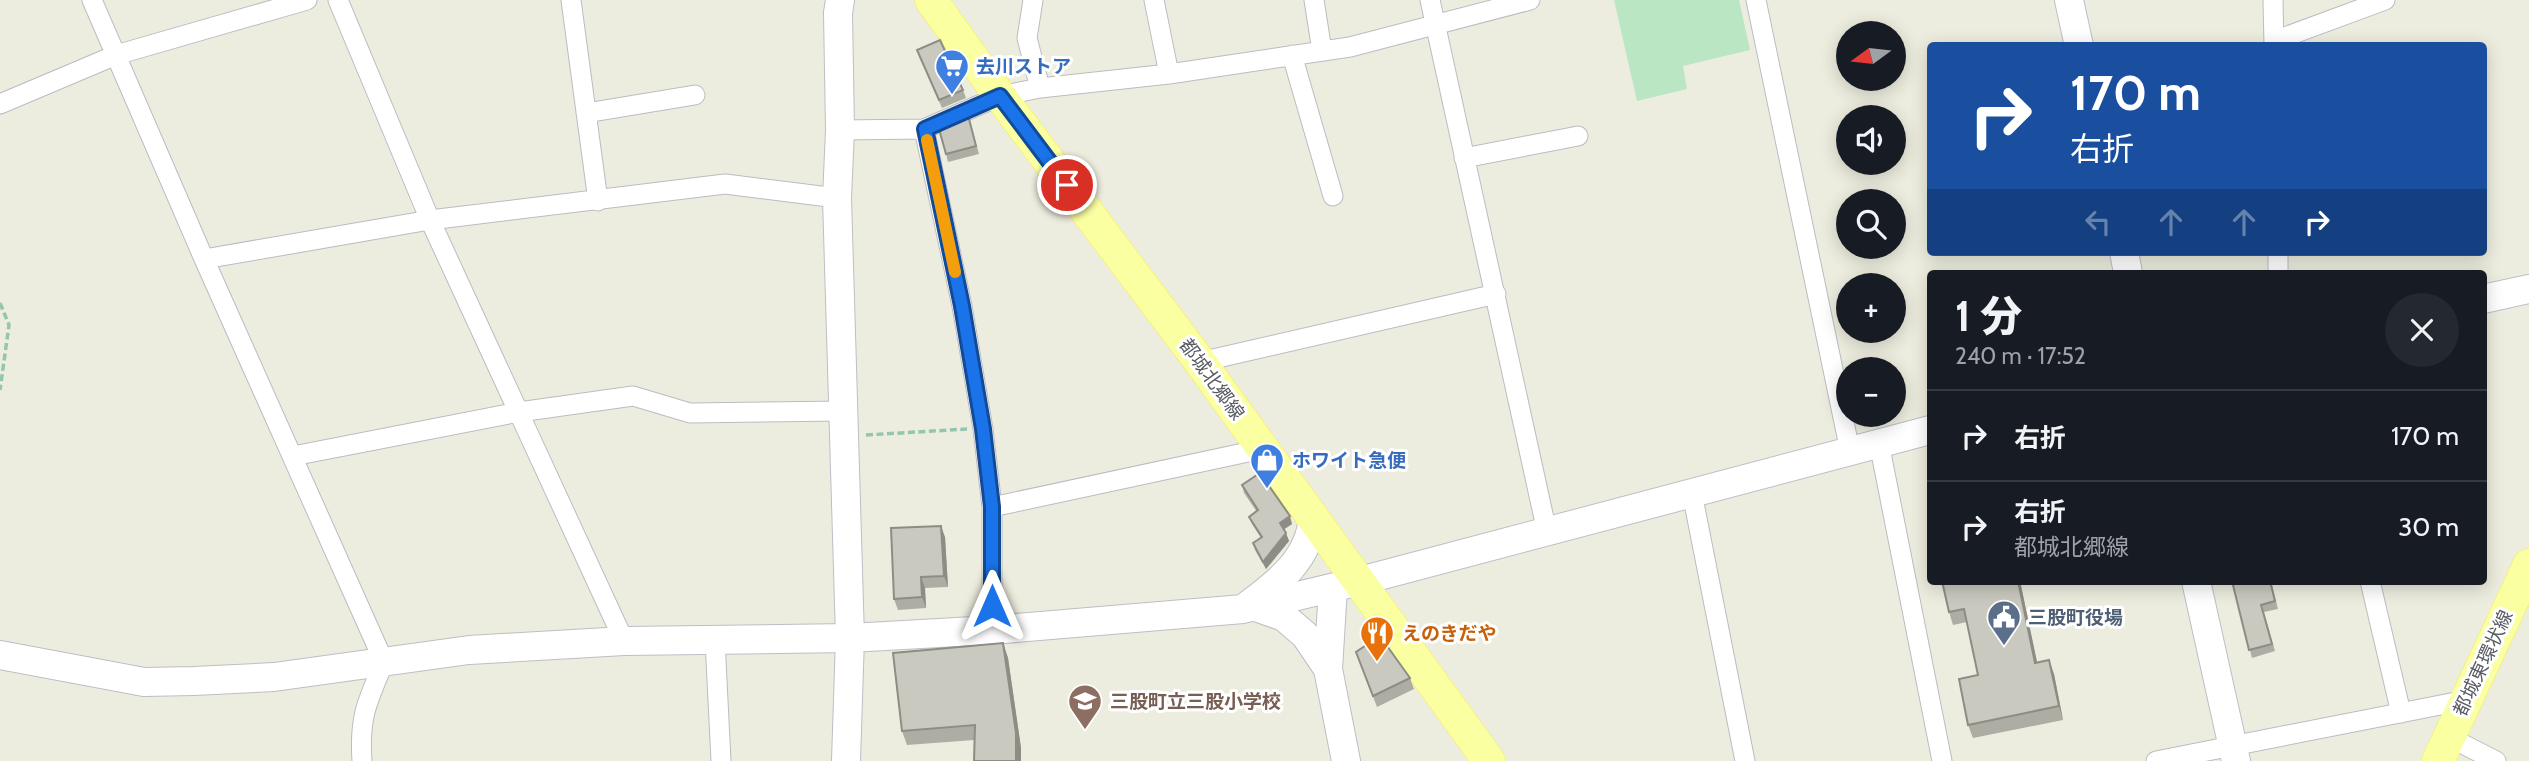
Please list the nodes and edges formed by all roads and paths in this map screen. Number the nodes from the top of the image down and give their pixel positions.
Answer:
1 (92, 0) edge
2 (307, 0) edge
3 (338, 0) edge
4 (571, 0) edge
5 (840, 0) edge
6 (931, 0) edge
7 (1033, 0) edge
8 (1154, 0) edge
9 (1314, 0) edge
10 (1430, 0) edge
11 (1530, 0) edge
12 (1756, 0) edge
13 (2069, 0) edge
14 (2273, 0) edge
15 (2385, 0) edge
16 (1436, 25) junction
17 (2078, 42) edge
18 (2274, 42) edge
19 (2277, 42) edge
20 (1322, 51) junction
21 (116, 55) junction
22 (1292, 55) junction
23 (1169, 74) junction
24 (1040, 88) junction
25 (695, 95) dead end
26 (1000, 96) junction
27 (0, 104) edge
28 (586, 113) junction
29 (925, 129) junction
30 (840, 130) junction
31 (1578, 136) dead end
32 (1464, 158) junction
33 (1333, 196) dead end
34 (836, 198) junction
35 (598, 201) junction
36 (430, 220) junction
37 (204, 259) junction
38 (2529, 289) edge
39 (1496, 294) junction
40 (2487, 298) edge
41 (0, 303) edge
42 (1200, 362) junction
43 (0, 390) edge
44 (519, 412) junction
45 (845, 423) junction
46 (983, 429) junction
47 (1927, 431) edge
48 (1879, 443) junction
49 (1262, 449) junction
50 (1850, 451) junction
51 (293, 456) junction
52 (1692, 493) junction
53 (992, 507) junction
54 (1313, 518) junction
55 (1547, 532) junction
56 (2529, 565) edge
57 (1346, 585) junction
58 (2197, 585) edge
59 (2371, 585) edge
60 (1249, 608) junction
61 (992, 630) junction
62 (850, 638) junction
63 (716, 640) junction
64 (624, 641) junction
65 (0, 655) edge
66 (384, 662) junction
67 (1328, 669) junction
68 (2466, 700) junction
69 (2401, 713) junction
70 (2443, 749) edge
71 (2234, 754) edge
72 (362, 761) edge
73 (721, 761) edge
74 (846, 761) edge
75 (1346, 761) edge
76 (1489, 761) edge
77 (1745, 761) edge
78 (1942, 761) edge
79 (2157, 761) edge
80 (2496, 761) edge

1 - 21 street
2 - 21 street
3 - 36 street
4 - 28 street
5 - 30 street
6 - 26 main road, 都城北郷線
7 - 24 street
8 - 23 street
9 - 20 street
10 - 16 street
11 - 16 street
12 - 50 street
13 - 17 street
14 - 18 street
15 - 19 street
16 - 20 street
16 - 32 street
20 - 22 street
21 - 27 street
21 - 37 street
22 - 23 street
22 - 33 street
23 - 24 street
24 - 26 street
25 - 28 street
26 - 29 street
26 - 42 main road, 都城北郷線
28 - 35 street
29 - 30 street
29 - 46 street
30 - 34 street
31 - 32 street
32 - 39 street
34 - 35 street
34 - 45 street
35 - 36 street
36 - 37 street
36 - 44 street
37 - 51 street
38 - 40 street
39 - 42 street
39 - 55 street
41 - 43 path
42 - 49 main road, 都城北郷線
44 - 45 street
44 - 51 street
44 - 64 street
45 - 46 path
45 - 62 street
46 - 53 street
47 - 48 street
48 - 50 street
48 - 78 street
49 - 53 street
49 - 54 main road, 都城北郷線
50 - 52 street
51 - 66 street
52 - 55 street
52 - 77 street
53 - 61 street
54 - 57 main road, 都城北郷線
54 - 60 street
55 - 57 street
56 - 68 main road, 都城東環状線
57 - 60 street
57 - 67 street
57 - 76 main road, 都城北郷線
58 - 71 street
59 - 69 street
60 - 61 street
60 - 67 street
61 - 62 street
62 - 63 street
62 - 74 street
63 - 64 street
63 - 73 street
64 - 66 street
65 - 66 street
66 - 72 street
67 - 75 street
68 - 69 street
68 - 70 main road, 都城東環状線
69 - 71 street
70 - 80 street
71 - 79 street

